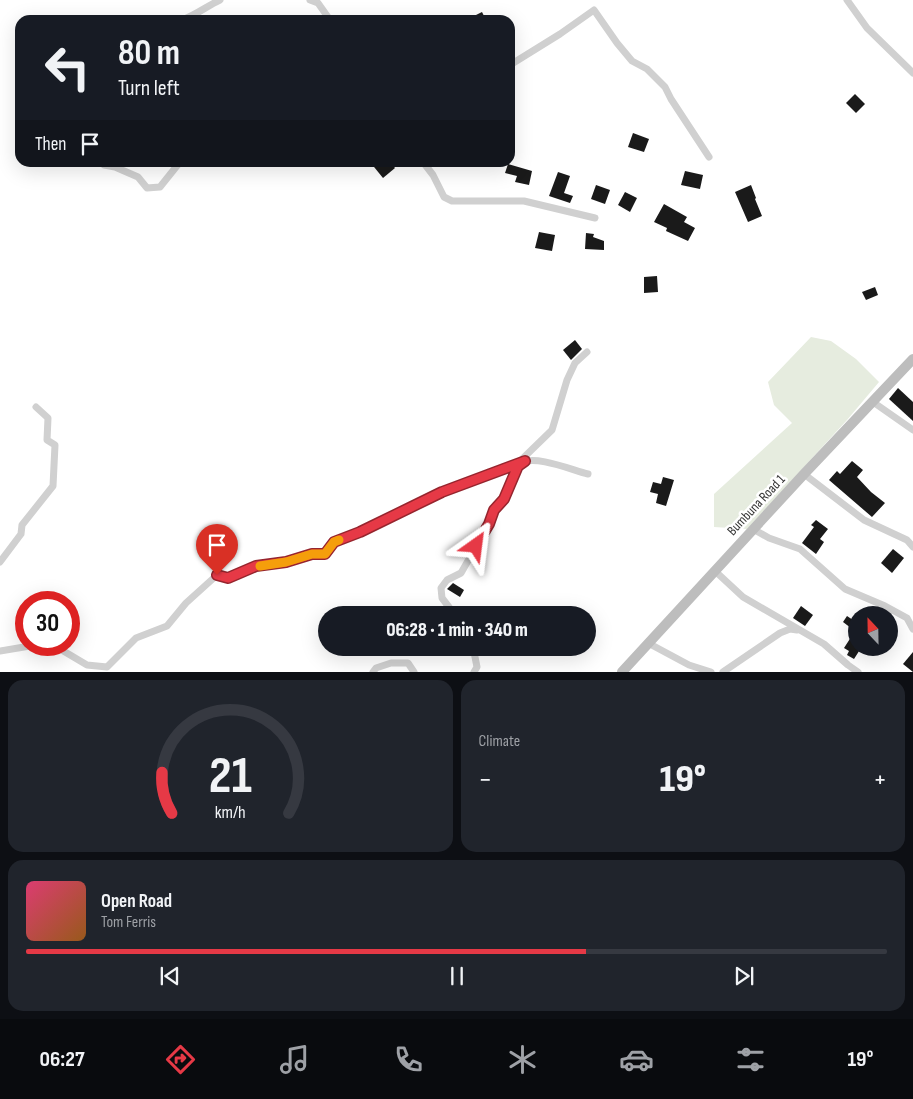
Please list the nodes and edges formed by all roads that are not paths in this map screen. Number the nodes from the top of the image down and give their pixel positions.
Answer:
1 (220, 0) edge
2 (310, 0) edge
3 (847, 0) edge
4 (194, 15) edge
5 (326, 15) edge
6 (515, 62) edge
7 (913, 73) edge
8 (709, 156) dead end
9 (115, 167) edge
10 (176, 167) edge
11 (427, 167) edge
12 (595, 218) dead end
13 (587, 352) dead end
14 (913, 360) edge
15 (873, 402) junction
16 (36, 407) dead end
17 (913, 430) edge
18 (525, 461) junction
19 (516, 465) junction
20 (588, 474) dead end
21 (804, 474) junction
22 (754, 529) junction
23 (913, 547) edge
24 (0, 562) edge
25 (715, 572) junction
26 (448, 606) edge
27 (913, 629) edge
28 (798, 630) junction
29 (648, 643) junction
30 (0, 651) edge
31 (475, 656) edge
32 (856, 670) edge
33 (373, 672) edge
34 (414, 672) edge
35 (474, 672) edge
36 (622, 672) edge
37 (711, 672) edge
38 (723, 672) edge

1 - 4 street
2 - 5 street
3 - 7 street
6 - 8 street
9 - 10 street
11 - 12 street
13 - 19 street
14 - 15 main road, Bumbuna Road 1
15 - 17 street
15 - 21 main road, Bumbuna Road 1
16 - 24 street
18 - 19 street
18 - 20 street
18 - 26 street
19 - 30 street
21 - 22 main road, Bumbuna Road 1
21 - 23 street
22 - 25 main road, Bumbuna Road 1
22 - 27 street
25 - 28 street
25 - 29 main road, Bumbuna Road 1
28 - 32 street
28 - 38 street
29 - 36 main road, Bumbuna Road 1
29 - 37 street
31 - 35 street
33 - 34 street

